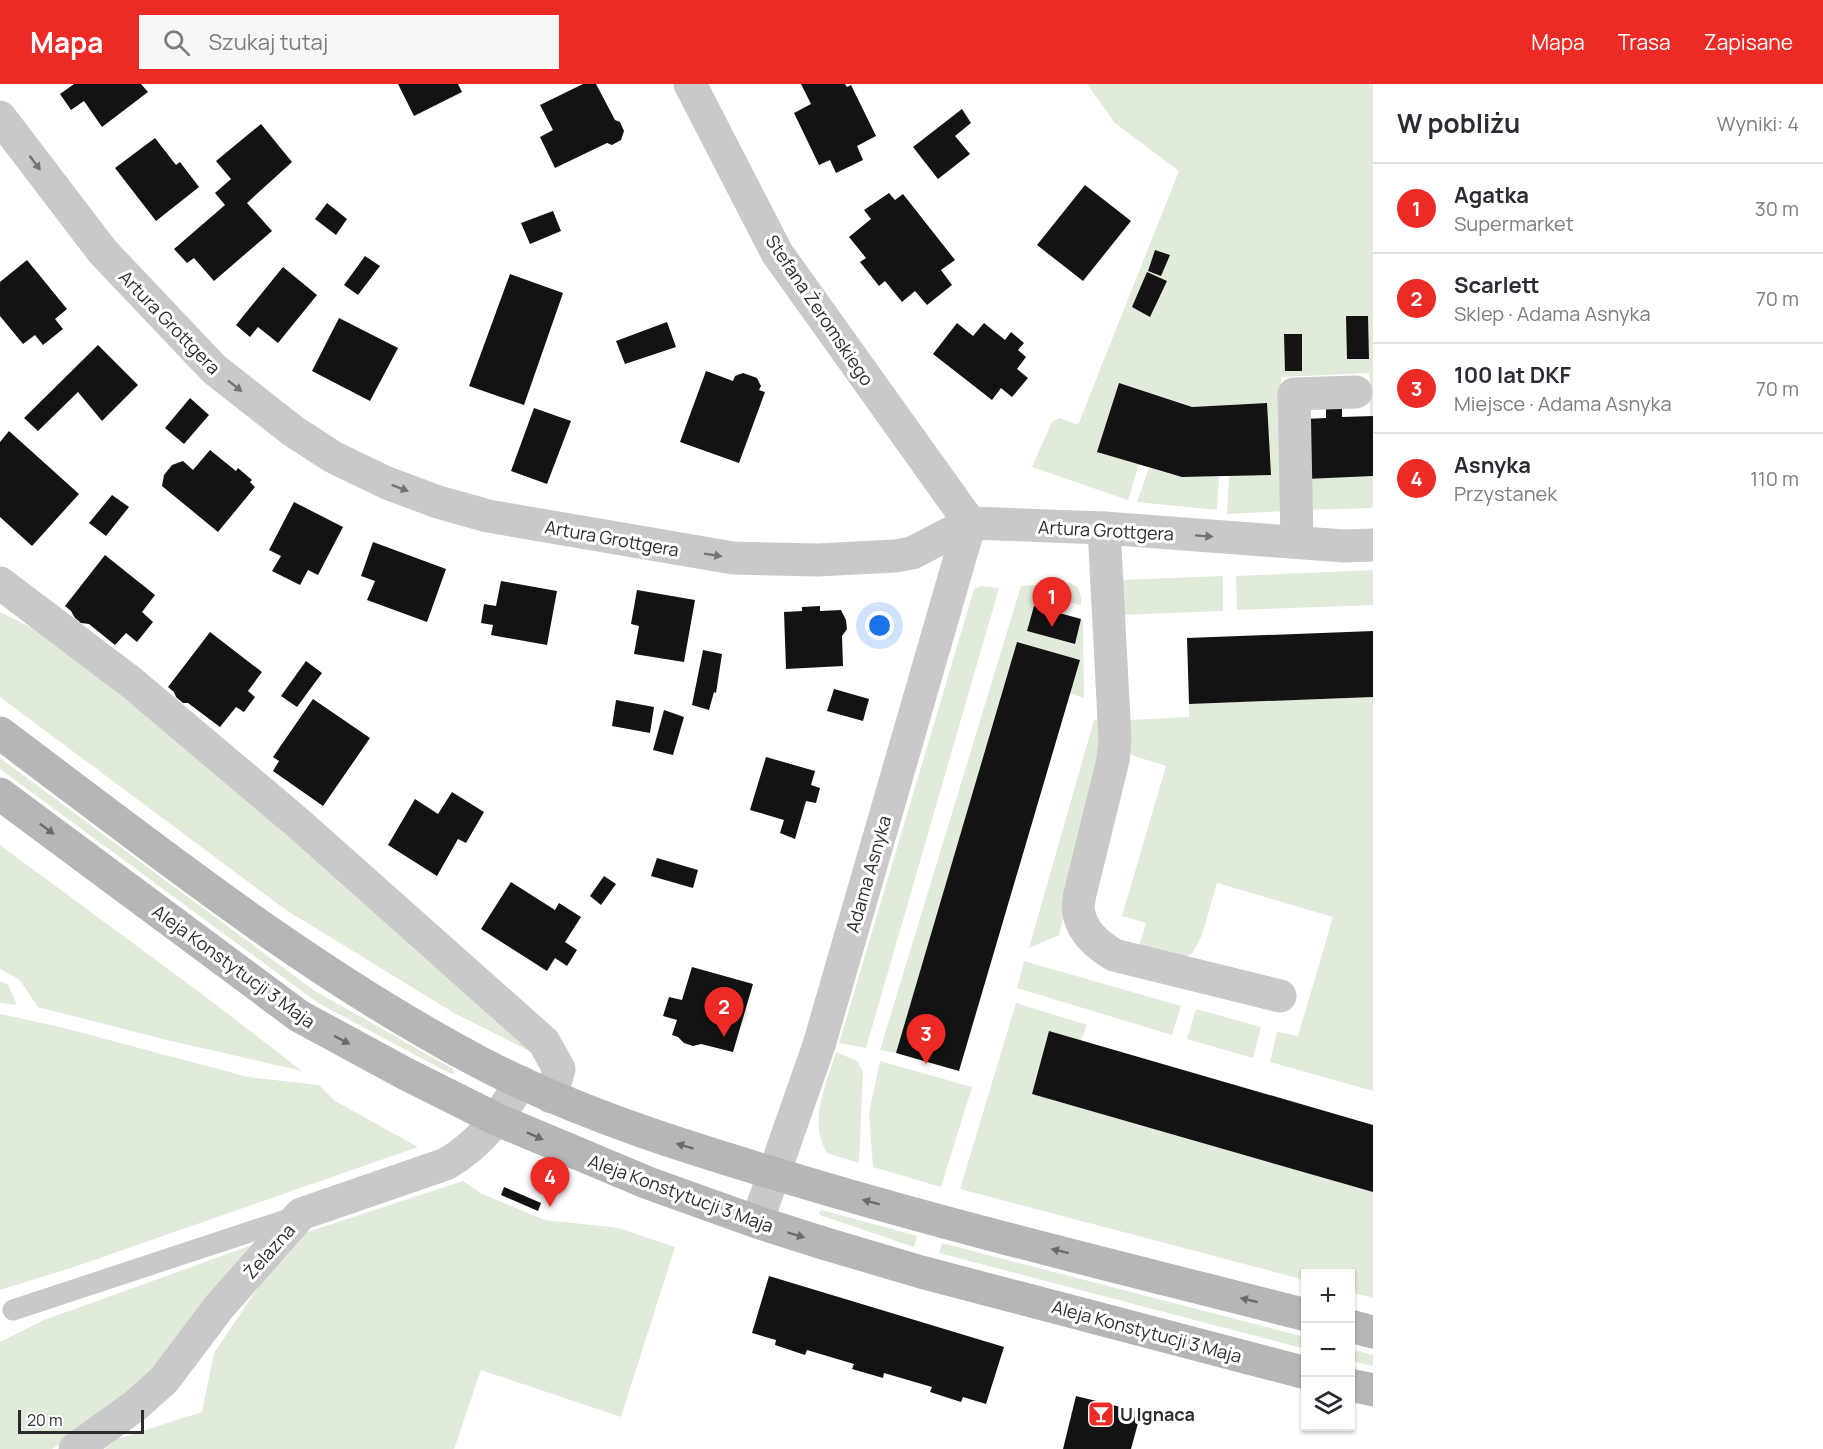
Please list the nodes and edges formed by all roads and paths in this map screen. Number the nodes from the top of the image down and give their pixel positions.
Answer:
1 (690, 84) edge
2 (0, 117) edge
3 (1356, 392) dead end
4 (970, 523) junction
5 (1104, 528) junction
6 (1297, 542) junction
7 (1373, 545) edge
8 (0, 583) edge
9 (0, 733) edge
10 (0, 794) edge
11 (1280, 996) dead end
12 (521, 1082) junction
13 (551, 1096) junction
14 (498, 1120) junction
15 (773, 1173) junction
16 (301, 1214) junction
17 (757, 1222) junction
18 (13, 1310) dead end
19 (1301, 1314) edge
20 (1355, 1327) edge
21 (1373, 1332) edge
22 (1301, 1372) edge
23 (1355, 1385) edge
24 (1373, 1390) edge
25 (75, 1449) edge

1 - 4 street, Stefana Żeromskiego
2 -> 4 street, Artura Grottgera
3 - 6 street
4 - 5 street, Artura Grottgera
4 - 15 street, Adama Asnyka
5 -> 6 street, Artura Grottgera
5 - 11 street
6 - 7 street, Artura Grottgera
8 - 13 street
9 - 12 main road
10 -> 14 main road, Aleja Konstytucji 3 Maja
12 - 13 main road
12 - 14 street, Żelazna
15 -> 13 main road
14 - 16 street, Żelazna
14 -> 17 main road, Aleja Konstytucji 3 Maja
15 - 17 street, Adama Asnyka
19 -> 15 main road
16 - 18 lane
16 - 25 street, Żelazna
17 -> 22 main road, Aleja Konstytucji 3 Maja
20 - 21 main road
23 - 24 main road

